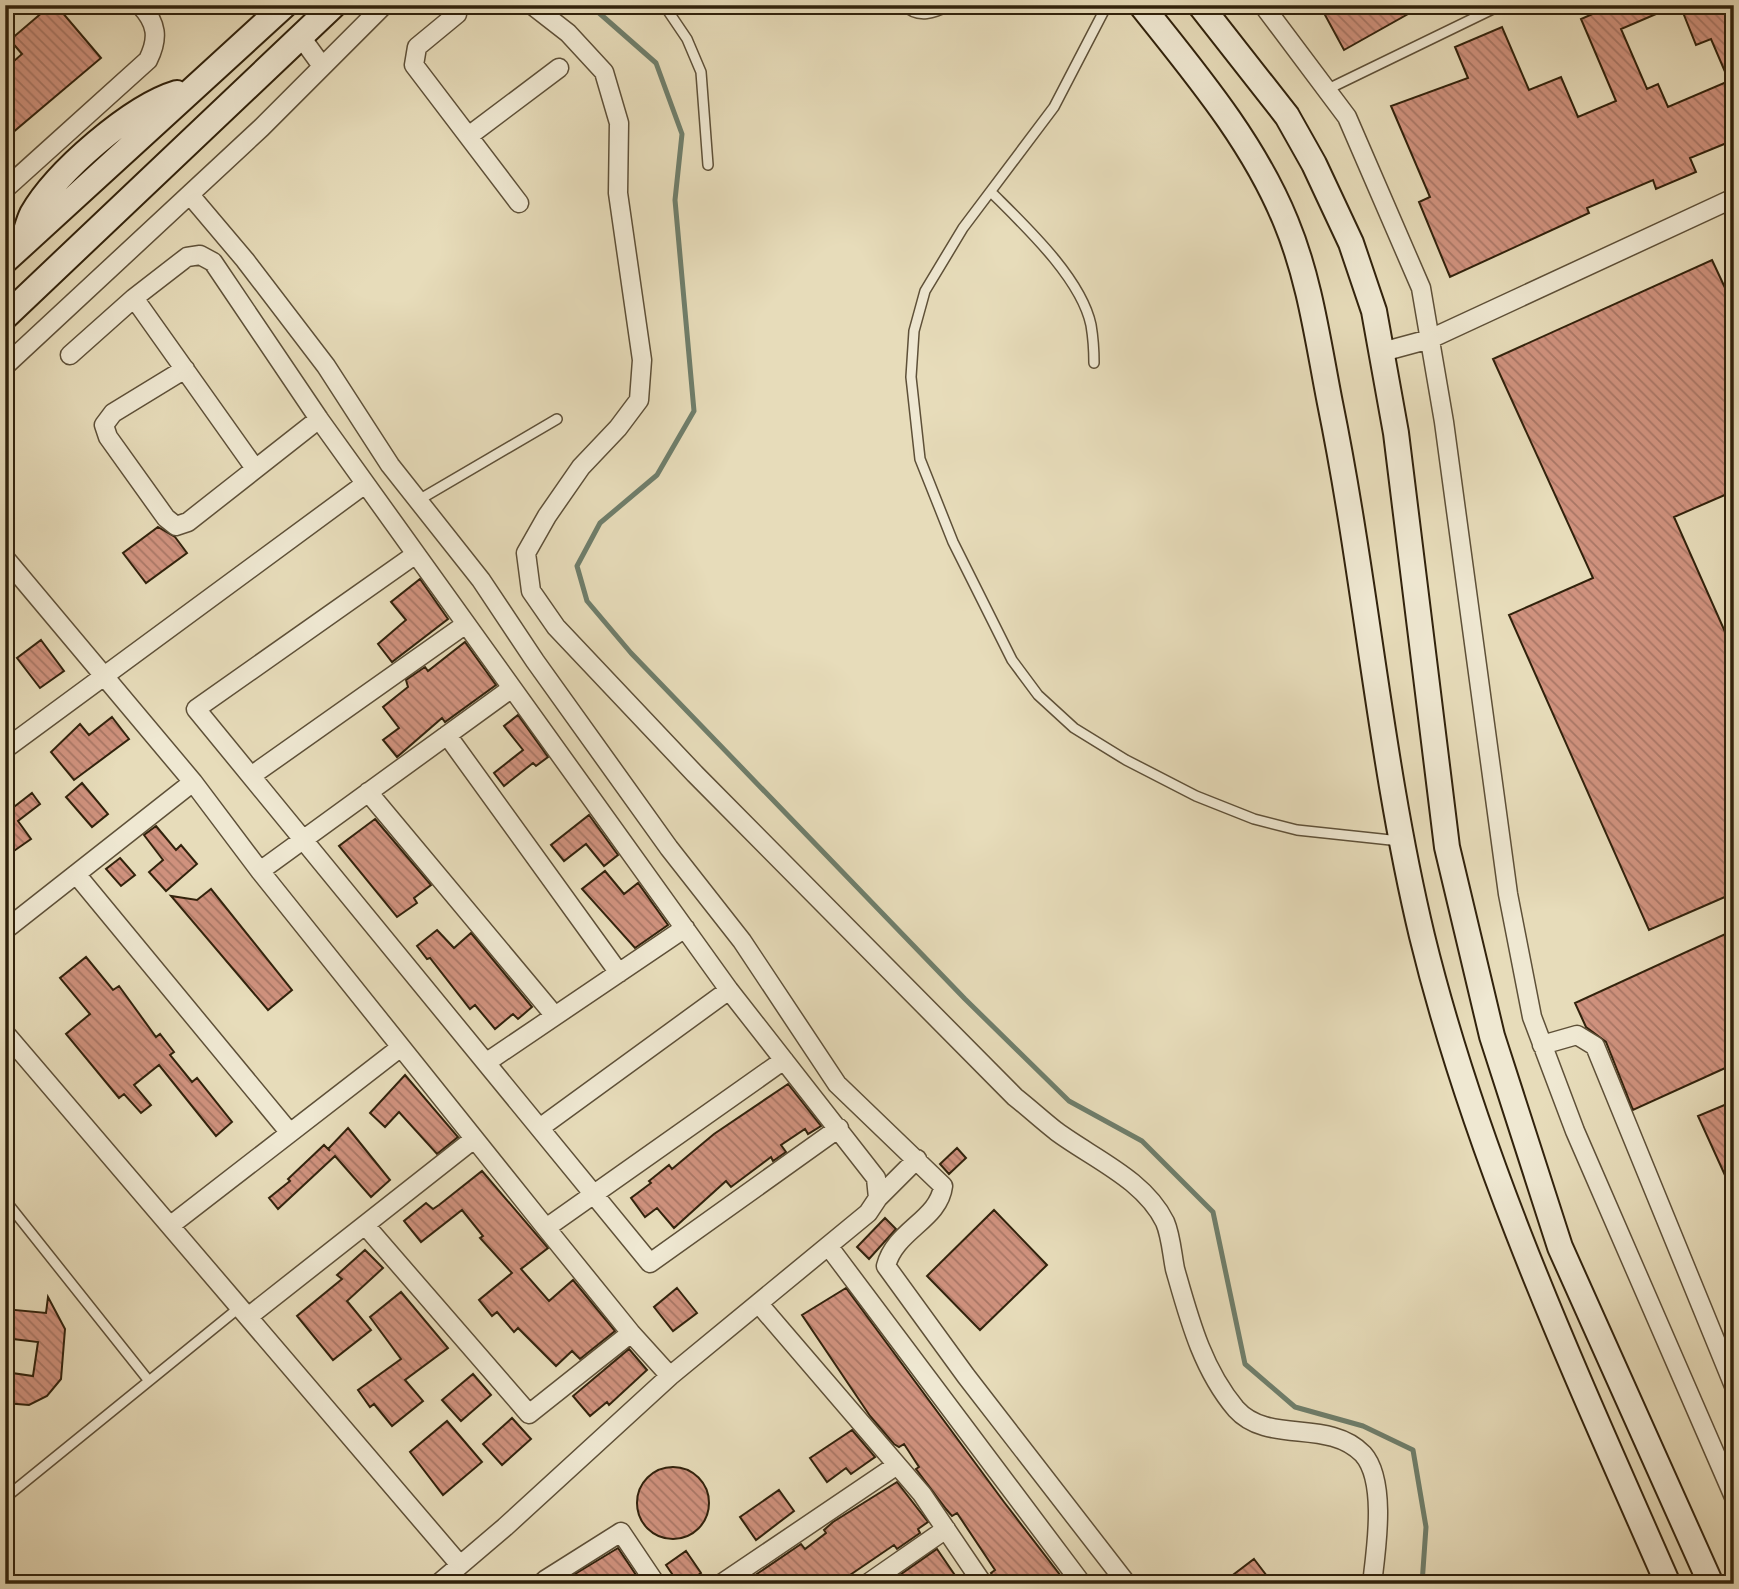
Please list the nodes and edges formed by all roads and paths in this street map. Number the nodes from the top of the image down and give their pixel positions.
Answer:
1 (140, 5) edge
2 (285, 5) edge
3 (334, 5) edge
4 (384, 5) edge
5 (457, 5) edge
6 (532, 5) edge
7 (664, 5) edge
8 (904, 5) edge
9 (951, 5) edge
10 (1107, 5) edge
11 (1141, 5) edge
12 (1200, 5) edge
13 (1263, 5) edge
14 (1501, 5) edge
15 (300, 37) junction
16 (322, 66) junction
17 (559, 68) dead end
18 (1326, 90) junction
19 (470, 135) junction
20 (708, 165) dead end
21 (5, 189) edge
22 (992, 192) junction
23 (190, 195) junction
24 (1734, 198) edge
25 (519, 203) dead end
26 (13, 254) edge
27 (134, 298) junction
28 (5, 317) edge
29 (1430, 339) junction
30 (1382, 352) junction
31 (70, 355) dead end
32 (1094, 363) dead end
33 (5, 366) edge
34 (185, 369) junction
35 (318, 419) junction
36 (557, 419) dead end
37 (254, 467) junction
38 (365, 484) junction
39 (416, 501) junction
40 (415, 554) junction
41 (5, 558) edge
42 (466, 624) junction
43 (106, 678) junction
44 (512, 688) junction
45 (447, 735) junction
46 (5, 749) edge
47 (251, 776) junction
48 (193, 782) junction
49 (368, 792) junction
50 (303, 839) junction
51 (1402, 841) junction
52 (260, 871) junction
53 (76, 874) junction
54 (685, 928) junction
55 (5, 930) edge
56 (619, 973) junction
57 (729, 990) junction
58 (555, 1016) junction
59 (5, 1033) edge
60 (1542, 1045) junction
61 (401, 1047) junction
62 (784, 1060) junction
63 (487, 1062) junction
64 (541, 1127) junction
65 (839, 1128) junction
66 (290, 1133) junction
67 (474, 1139) junction
68 (917, 1159) junction
69 (595, 1193) junction
70 (878, 1198) junction
71 (5, 1200) edge
72 (171, 1225) junction
73 (365, 1225) junction
74 (545, 1228) junction
75 (829, 1247) junction
76 (759, 1304) junction
77 (244, 1312) junction
78 (631, 1333) junction
79 (670, 1376) junction
80 (149, 1381) junction
81 (1734, 1386) edge
82 (897, 1465) junction
83 (1734, 1497) edge
84 (5, 1498) edge
85 (946, 1529) junction
86 (460, 1565) junction
87 (438, 1584) edge
88 (547, 1584) edge
89 (656, 1584) edge
90 (721, 1584) edge
91 (867, 1584) edge
92 (983, 1584) edge
93 (1082, 1584) edge
94 (1127, 1584) edge
95 (1373, 1584) edge
96 (1668, 1584) edge
97 (1711, 1584) edge

1 - 21 street
2 - 26 main road
3 - 15 main road
4 - 16 street
5 - 19 street
6 - 95 street
7 - 20 lane
8 - 9 lane
10 - 22 lane
11 - 51 main road
12 - 30 main road
13 - 18 street
14 - 18 lane
15 - 16 street
15 - 28 main road
16 - 23 street
17 - 19 street
18 - 29 street
19 - 25 street
22 - 32 lane
22 - 51 lane
23 - 33 street
23 - 39 street
24 - 29 street
27 - 31 street
27 - 34 street
27 - 35 street
29 - 30 street
29 - 60 street
30 - 97 main road
34 - 37 street
34 - 37 street
35 - 37 street
35 - 38 street
36 - 39 lane
38 - 40 street
38 - 43 street
39 - 68 street
40 - 42 street
40 - 47 street
41 - 43 street
42 - 44 street
42 - 47 street
43 - 46 street
43 - 48 street
44 - 45 street
44 - 54 street
45 - 49 street
45 - 56 street
47 - 50 street
48 - 52 street
48 - 53 street
49 - 50 street
49 - 58 street
50 - 52 street
50 - 63 street
51 - 96 main road
52 - 61 street
53 - 55 street
53 - 66 street
54 - 56 street
54 - 57 street
56 - 58 street
57 - 62 street
57 - 64 street
58 - 63 street
59 - 72 street
60 - 81 street
60 - 83 street
61 - 66 street
61 - 67 street
62 - 65 street
62 - 69 street
63 - 64 street
64 - 69 street
65 - 69 street
65 - 70 street
66 - 72 street
67 - 73 street
67 - 74 street
68 - 70 street
68 - 94 street
69 - 74 street
70 - 75 street
71 - 80 lane
72 - 77 street
73 - 77 street
73 - 78 street
74 - 78 street
75 - 76 street
75 - 93 street
76 - 79 street
76 - 82 street
77 - 80 lane
77 - 86 street
78 - 79 street
79 - 86 street
80 - 84 lane
82 - 85 street
82 - 90 street
85 - 91 street
85 - 92 street
86 - 87 street
88 - 89 street

